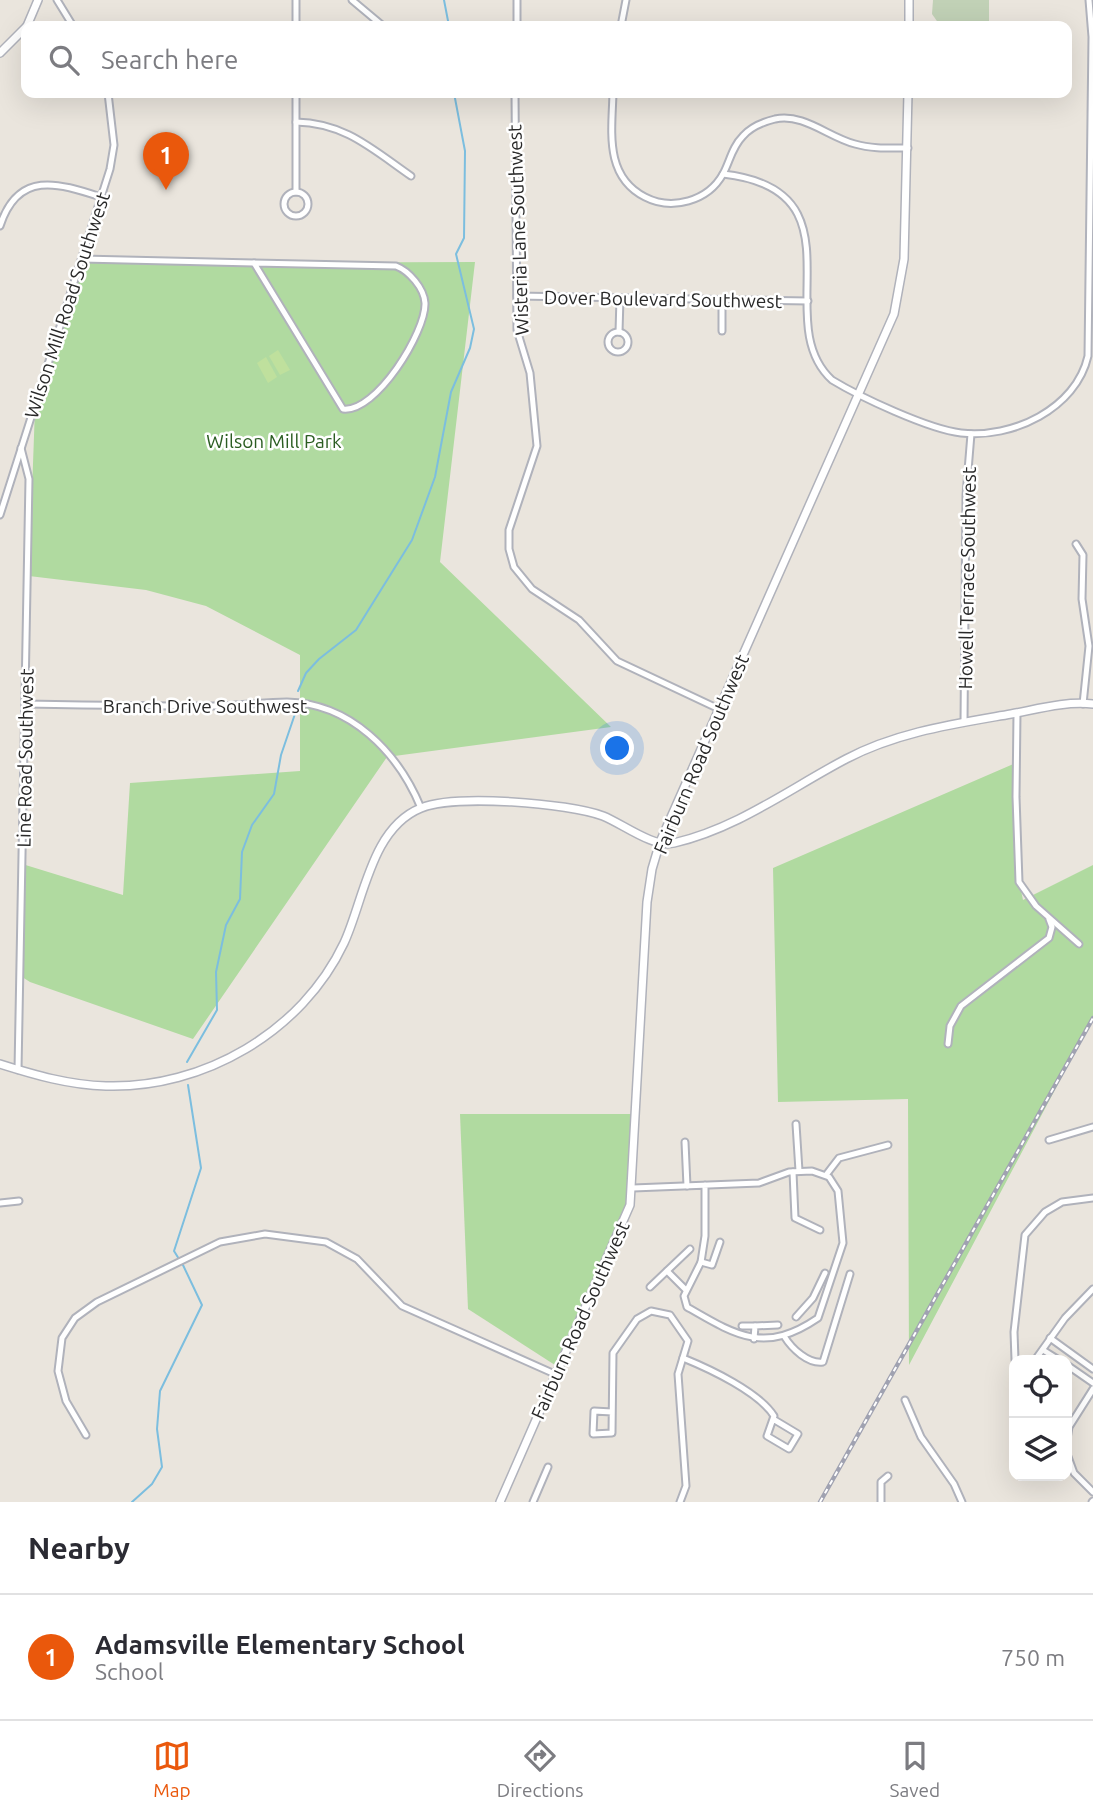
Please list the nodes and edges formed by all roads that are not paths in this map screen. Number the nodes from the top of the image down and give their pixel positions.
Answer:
1 (38, 0) edge
2 (57, 0) edge
3 (296, 0) edge
4 (352, 0) edge
5 (517, 0) edge
6 (626, 0) edge
7 (909, 0) edge
8 (1089, 0) edge
9 (28, 21) edge
10 (70, 21) edge
11 (296, 21) edge
12 (377, 21) edge
13 (517, 21) edge
14 (622, 21) edge
15 (909, 21) edge
16 (21, 31) edge
17 (0, 52) edge
18 (109, 98) edge
19 (296, 98) edge
20 (515, 98) edge
21 (613, 98) edge
22 (908, 98) edge
23 (296, 122) junction
24 (908, 148) junction
25 (723, 174) junction
26 (411, 176) dead end
27 (296, 192) junction
28 (101, 197) junction
29 (0, 226) edge
30 (82, 259) junction
31 (254, 263) junction
32 (517, 296) junction
33 (620, 298) junction
34 (722, 300) junction
35 (808, 301) junction
36 (722, 331) dead end
37 (619, 332) dead end
38 (859, 393) junction
39 (971, 434) junction
40 (21, 448) junction
41 (0, 515) edge
42 (1076, 544) dead end
43 (26, 704) junction
44 (1083, 704) junction
45 (1093, 704) edge
46 (719, 709) junction
47 (1017, 713) junction
48 (964, 722) junction
49 (421, 808) junction
50 (660, 842) junction
51 (1047, 916) junction
52 (1079, 944) dead end
53 (948, 1044) dead end
54 (0, 1064) edge
55 (18, 1070) junction
56 (796, 1124) dead end
57 (1093, 1128) edge
58 (1049, 1140) dead end
59 (685, 1142) dead end
60 (888, 1145) dead end
61 (796, 1171) junction
62 (826, 1175) junction
63 (705, 1185) junction
64 (687, 1186) junction
65 (633, 1188) junction
66 (1093, 1198) edge
67 (19, 1201) dead end
68 (0, 1203) edge
69 (820, 1230) dead end
70 (720, 1242) dead end
71 (690, 1249) dead end
72 (701, 1262) junction
73 (667, 1271) junction
74 (825, 1273) dead end
75 (850, 1274) dead end
76 (650, 1287) dead end
77 (1093, 1289) edge
78 (686, 1290) junction
79 (815, 1295) junction
80 (825, 1302) junction
81 (837, 1310) junction
82 (796, 1317) dead end
83 (779, 1325) dead end
84 (742, 1326) dead end
85 (755, 1326) junction
86 (784, 1336) junction
87 (1050, 1338) junction
88 (754, 1339) junction
89 (1043, 1350) junction
90 (1015, 1355) edge
91 (1039, 1355) edge
92 (1051, 1355) edge
93 (683, 1358) junction
94 (1072, 1368) edge
95 (1093, 1369) edge
96 (557, 1375) junction
97 (1093, 1383) edge
98 (1093, 1389) edge
99 (905, 1400) dead end
100 (612, 1412) junction
101 (773, 1419) junction
102 (1072, 1422) edge
103 (86, 1435) dead end
104 (548, 1467) dead end
105 (1072, 1468) edge
106 (888, 1476) dead end
107 (1093, 1492) edge
108 (500, 1502) edge
109 (533, 1502) edge
110 (680, 1502) edge
111 (881, 1502) edge
112 (962, 1502) edge

1 - 9 street
2 - 10 street
3 - 11 street
4 - 12 street
5 - 13 street
6 - 14 street
7 - 15 street
8 - 39 street
16 - 17 street
18 - 28 street, Wilson Mill Road Southwest
19 - 23 street
20 - 32 street, Wisteria Lane Southwest
21 - 25 street
22 - 24 street, Fairburn Road Southwest
23 - 26 street
23 - 27 street
24 - 25 street
24 - 38 street, Fairburn Road Southwest
25 - 35 street
27 - 27 street
28 - 29 street
28 - 30 street, Wilson Mill Road Southwest
30 - 31 street
30 - 40 street, Wilson Mill Road Southwest
31 - 31 street
32 - 33 street, Dover Boulevard Southwest
32 - 46 street, Wisteria Lane Southwest
33 - 34 street, Dover Boulevard Southwest
33 - 37 street
34 - 35 street, Dover Boulevard Southwest
34 - 36 street
35 - 38 street
38 - 39 street
38 - 46 street, Fairburn Road Southwest
39 - 48 street, Howell Terrace Southwest
40 - 41 street, Wilson Mill Road Southwest
40 - 43 street, Line Road Southwest
42 - 44 street
43 - 49 street, Branch Drive Southwest
43 - 55 street, Line Road Southwest
44 - 45 street
44 - 47 street
46 - 50 street, Fairburn Road Southwest
47 - 48 street
47 - 51 street
48 - 50 street
49 - 50 street
49 - 55 street
50 - 65 street, Fairburn Road Southwest
51 - 52 street
51 - 53 street
54 - 55 street
56 - 61 street
57 - 58 street
59 - 64 street
60 - 62 street
61 - 62 street
61 - 63 street
61 - 69 street
62 - 80 street
63 - 64 street
63 - 72 street
64 - 65 street
65 - 96 street, Fairburn Road Southwest
66 - 90 street
67 - 68 street
70 - 72 street
71 - 73 street
72 - 78 street
73 - 76 street
73 - 78 street
74 - 79 street
75 - 81 street
77 - 87 street
78 - 88 street
79 - 80 street
79 - 82 street
80 - 81 street
80 - 86 street
81 - 86 street
83 - 85 street
84 - 85 street
85 - 88 street
86 - 88 street
87 - 89 street
87 - 95 street
89 - 91 street
89 - 92 street
93 - 100 street
93 - 101 street
93 - 110 street
94 - 97 street
96 - 103 street
96 - 108 street, Fairburn Road Southwest
98 - 102 street
99 - 112 street
100 - 100 street
101 - 101 street
104 - 109 street
105 - 107 street
106 - 111 street

